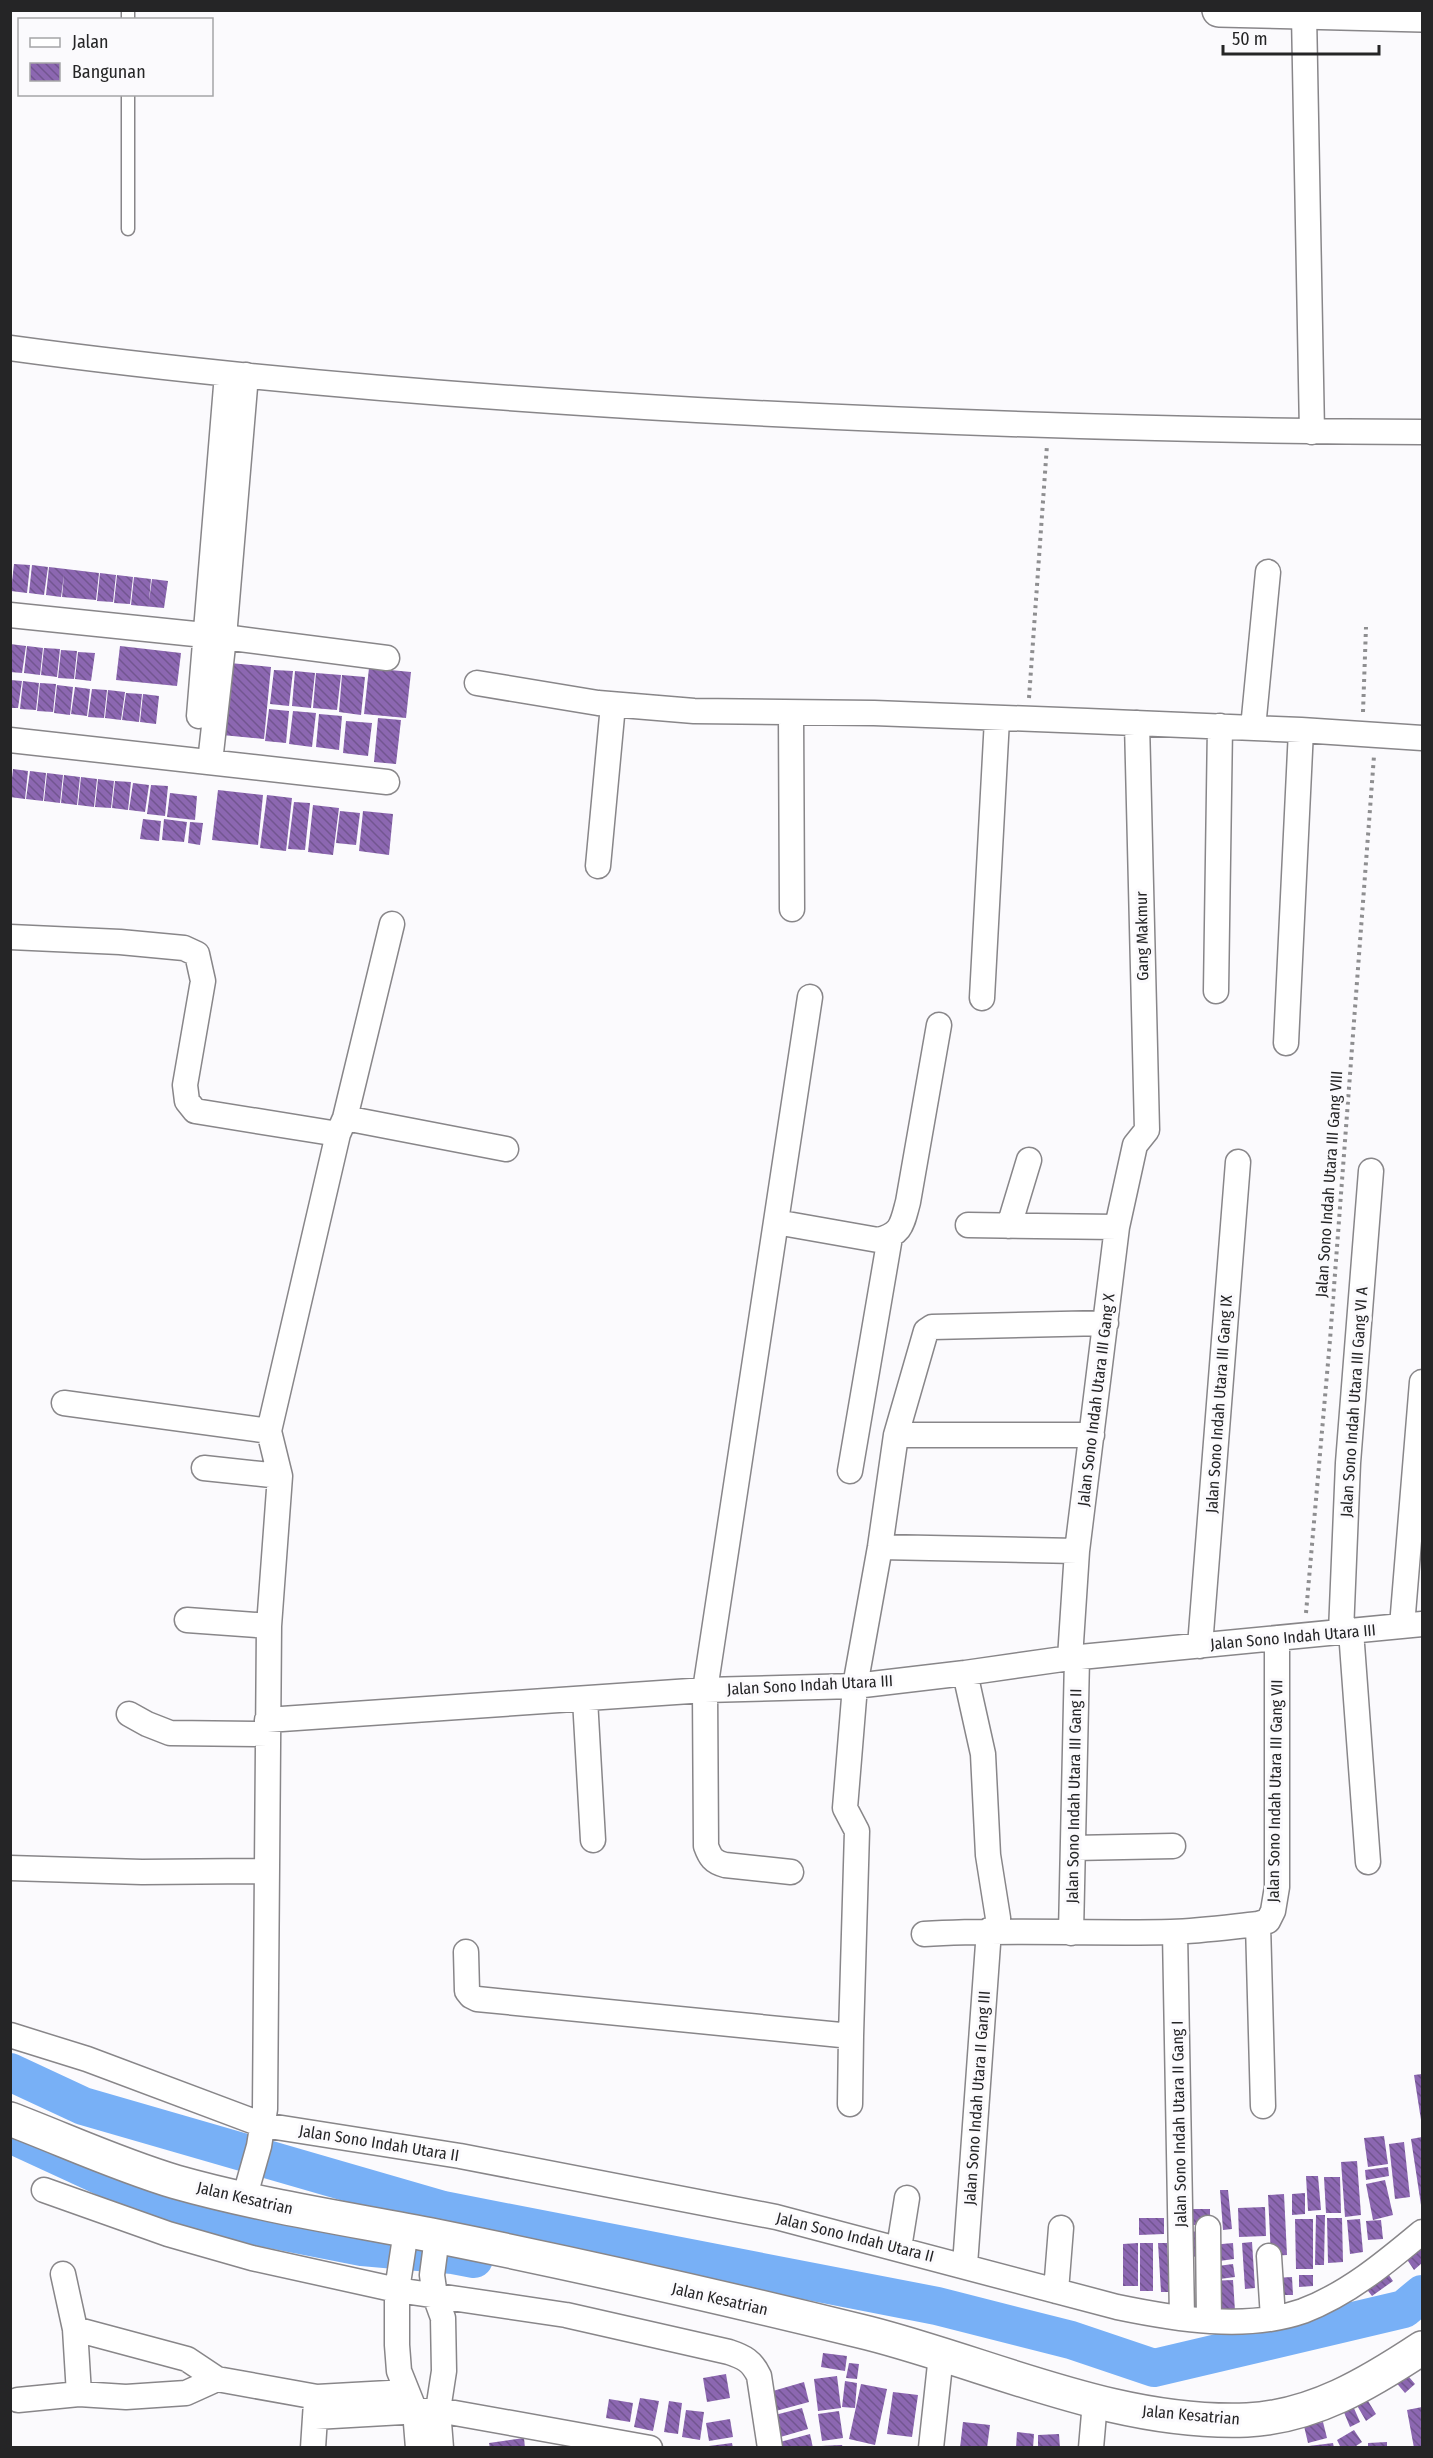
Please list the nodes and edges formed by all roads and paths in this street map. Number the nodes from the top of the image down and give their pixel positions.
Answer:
1 (1219, 10) edge
2 (1304, 14) junction
3 (1415, 14) edge
4 (128, 96) edge
5 (128, 229) dead end
6 (10, 348) edge
7 (236, 374) junction
8 (1049, 425) junction
9 (1312, 432) junction
10 (1422, 432) edge
11 (1268, 572) dead end
12 (10, 615) edge
13 (1366, 627) dead end
14 (215, 637) junction
15 (387, 658) dead end
16 (477, 683) dead end
17 (613, 705) junction
18 (791, 713) junction
19 (997, 718) junction
20 (1028, 720) junction
21 (1137, 723) junction
22 (1220, 726) junction
23 (1253, 728) junction
24 (1301, 730) junction
25 (1369, 734) junction
26 (1422, 738) edge
27 (10, 740) edge
28 (202, 761) junction
29 (387, 783) dead end
30 (598, 866) dead end
31 (792, 909) dead end
32 (392, 924) dead end
33 (10, 937) edge
34 (1216, 991) dead end
35 (810, 997) dead end
36 (982, 998) dead end
37 (939, 1026) dead end
38 (1286, 1043) dead end
39 (341, 1126) junction
40 (1135, 1145) joint
41 (506, 1149) dead end
42 (1029, 1160) dead end
43 (1238, 1162) dead end
44 (1371, 1171) dead end
45 (776, 1222) junction
46 (968, 1225) dead end
47 (1009, 1226) junction
48 (1117, 1227) junction
49 (890, 1237) junction
50 (1106, 1323) junction
51 (1422, 1382) edge
52 (64, 1403) dead end
53 (269, 1431) junction
54 (1092, 1435) junction
55 (896, 1436) junction
56 (204, 1468) dead end
57 (850, 1471) dead end
58 (280, 1476) junction
59 (880, 1547) junction
60 (1077, 1551) junction
61 (187, 1620) dead end
62 (1412, 1625) edge
63 (269, 1626) junction
64 (1346, 1632) junction
65 (1304, 1635) junction
66 (1277, 1638) junction
67 (1200, 1646) junction
68 (1073, 1658) junction
69 (966, 1673) junction
70 (855, 1686) junction
71 (705, 1690) junction
72 (585, 1699) junction
73 (129, 1714) dead end
74 (267, 1727) junction
75 (593, 1840) dead end
76 (1173, 1846) dead end
77 (1073, 1848) junction
78 (1368, 1862) dead end
79 (10, 1868) edge
80 (266, 1871) junction
81 (791, 1872) dead end
82 (1258, 1924) junction
83 (993, 1930) junction
84 (1175, 1932) junction
85 (1071, 1933) junction
86 (924, 1934) dead end
87 (466, 1952) dead end
88 (10, 2035) edge
89 (850, 2036) junction
90 (850, 2104) dead end
91 (1263, 2106) dead end
92 (10, 2119) edge
93 (261, 2136) junction
94 (44, 2190) dead end
95 (246, 2192) junction
96 (907, 2198) dead end
97 (1061, 2228) dead end
98 (1208, 2228) dead end
99 (1422, 2232) edge
100 (421, 2238) junction
101 (899, 2248) junction
102 (1269, 2256) dead end
103 (965, 2265) junction
104 (63, 2274) dead end
105 (399, 2279) junction
106 (434, 2285) junction
107 (1056, 2291) junction
108 (1182, 2317) junction
109 (1273, 2318) junction
110 (1209, 2321) junction
111 (75, 2329) junction
112 (1422, 2348) edge
113 (941, 2355) junction
114 (218, 2379) junction
115 (80, 2394) junction
116 (18, 2400) dead end
117 (1095, 2402) junction
118 (420, 2405) junction
119 (316, 2407) junction
120 (554, 2440) edge
121 (313, 2448) edge
122 (418, 2448) edge
123 (441, 2448) edge
124 (650, 2448) edge
125 (770, 2448) edge
126 (931, 2448) edge
127 (1091, 2448) edge

1 - 2 street
2 - 3 street
2 - 9 street
4 - 5 lane
6 - 7 street
7 - 8 street
7 - 14 street
8 - 9 street
8 - 20 path
9 - 10 street
11 - 23 street
12 - 14 street
13 - 25 path, Jalan Sono Indah Utara III Gang VIII
14 - 15 street
14 - 28 street
16 - 17 street
17 - 18 street
17 - 30 street
18 - 19 street
18 - 31 street
19 - 20 street
19 - 36 street
20 - 21 street
21 - 22 street
21 - 40 street, Gang Makmur
22 - 23 street
22 - 34 street
23 - 24 street
24 - 25 street
24 - 38 street
25 - 26 street
25 - 65 path, Jalan Sono Indah Utara III Gang VIII
27 - 28 street
28 - 29 street
32 - 39 street
33 - 39 street
35 - 45 street
37 - 49 street
39 - 41 street
39 - 53 street
40 - 48 street, Jalan Sono Indah Utara III Gang X
42 - 47 street
43 - 67 street, Jalan Sono Indah Utara III Gang IX
44 - 64 street, Jalan Sono Indah Utara III Gang VI A
45 - 49 street
45 - 71 street
46 - 47 street
47 - 48 street
48 - 50 street, Jalan Sono Indah Utara III Gang X
49 - 57 street
50 - 54 street, Jalan Sono Indah Utara III Gang X
50 - 55 street
51 - 62 street
52 - 53 street
53 - 58 street
54 - 55 street
54 - 60 street, Jalan Sono Indah Utara III Gang X
55 - 59 street
56 - 58 street
58 - 63 street
59 - 60 street
59 - 70 street
60 - 68 street, Jalan Sono Indah Utara III Gang X
61 - 63 street
62 - 64 street, Jalan Sono Indah Utara III
63 - 74 street
64 - 65 street, Jalan Sono Indah Utara III
64 - 78 street, Jalan Sono Indah Utara III Gang VI A
65 - 66 street, Jalan Sono Indah Utara III
66 - 67 street, Jalan Sono Indah Utara III
66 - 82 street, Jalan Sono Indah Utara III Gang VII
67 - 68 street, Jalan Sono Indah Utara III
68 - 69 street, Jalan Sono Indah Utara III
68 - 77 street, Jalan Sono Indah Utara III Gang II
69 - 70 street, Jalan Sono Indah Utara III
69 - 83 street, Jalan Sono Indah Utara II Gang III
70 - 71 street, Jalan Sono Indah Utara III
70 - 89 street
71 - 72 street, Jalan Sono Indah Utara III
71 - 81 street
72 - 74 street, Jalan Sono Indah Utara III
72 - 75 street
73 - 74 street, Jalan Sono Indah Utara III
74 - 80 street
76 - 77 street
77 - 85 street, Jalan Sono Indah Utara III Gang II
79 - 80 street
80 - 93 street
82 - 84 street, Jalan Sono Indah Utara III Gang VII
82 - 91 street
83 - 85 street, Jalan Sono Indah Utara III Gang VII
83 - 86 street, Jalan Sono Indah Utara III Gang VII
83 - 103 street, Jalan Sono Indah Utara II Gang III
84 - 85 street, Jalan Sono Indah Utara III Gang VII
84 - 108 street, Jalan Sono Indah Utara II Gang I
87 - 89 street
88 - 93 street, Jalan Sono Indah Utara II
89 - 90 street
92 - 95 street, Jalan Kesatrian
93 - 95 street
93 - 101 street, Jalan Sono Indah Utara II
94 - 105 street
95 - 100 street, Jalan Kesatrian
96 - 101 street
97 - 107 street
98 - 110 street
99 - 109 street, Jalan Sono Indah Utara II
100 - 105 street
100 - 106 street
100 - 113 street, Jalan Kesatrian
101 - 103 street, Jalan Sono Indah Utara II
102 - 109 street
103 - 107 street, Jalan Sono Indah Utara II
104 - 111 street
105 - 106 street
105 - 118 street
106 - 118 street
106 - 125 street
107 - 108 street, Jalan Sono Indah Utara II
108 - 110 street, Jalan Sono Indah Utara II
109 - 110 street, Jalan Sono Indah Utara II
111 - 114 street
111 - 115 street
112 - 117 street, Jalan Kesatrian
113 - 117 street, Jalan Kesatrian
113 - 126 street
114 - 115 street
114 - 119 street
115 - 116 street
117 - 127 street
118 - 119 street
118 - 120 street
118 - 122 street
118 - 123 street
119 - 121 street
120 - 124 street

